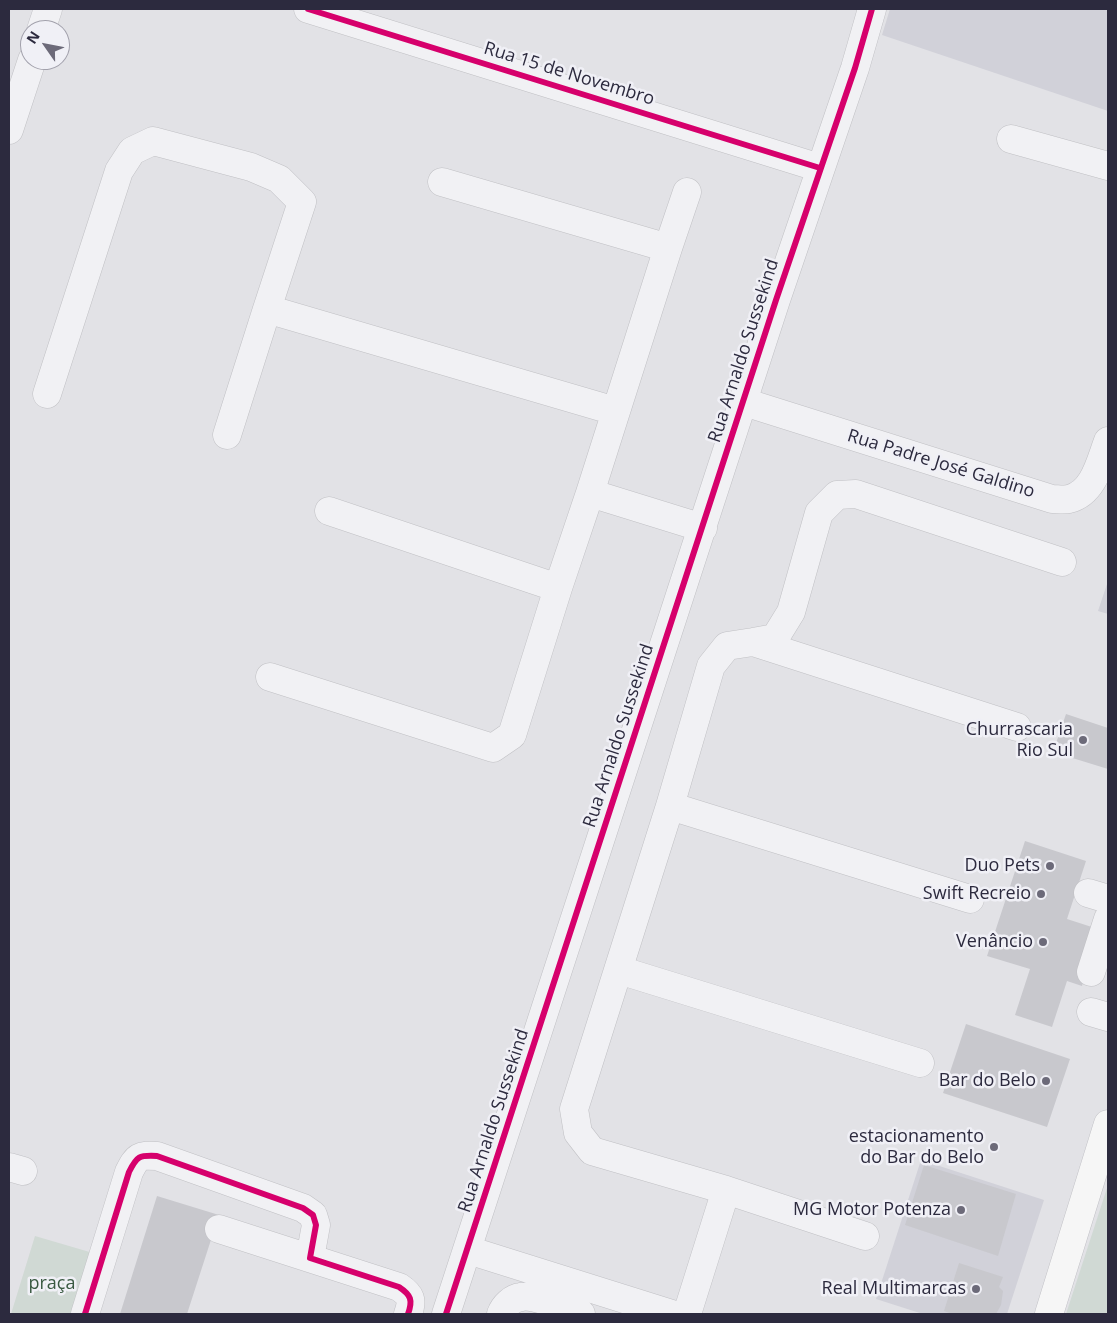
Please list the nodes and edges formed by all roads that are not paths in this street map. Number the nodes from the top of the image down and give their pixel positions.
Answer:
1 (308, 9) edge
2 (872, 9) edge
3 (29, 70) edge
4 (9, 130) edge
5 (1011, 139) dead end
6 (1108, 166) edge
7 (820, 168) junction
8 (442, 182) dead end
9 (687, 192) dead end
10 (668, 248) junction
11 (267, 309) junction
12 (47, 394) dead end
13 (744, 402) junction
14 (615, 411) junction
15 (227, 435) dead end
16 (1108, 441) edge
17 (590, 493) junction
18 (329, 511) dead end
19 (703, 528) junction
20 (1062, 562) dead end
21 (558, 588) junction
22 (752, 642) junction
23 (270, 677) dead end
24 (1017, 727) dead end
25 (670, 806) junction
26 (970, 899) dead end
27 (1108, 919) edge
28 (619, 970) junction
29 (1091, 972) dead end
30 (920, 1063) dead end
31 (1108, 1124) edge
32 (726, 1190) junction
33 (219, 1229) dead end
34 (865, 1236) dead end
35 (468, 1250) junction
36 (310, 1258) junction
37 (85, 1314) edge
38 (408, 1314) edge
39 (446, 1314) edge
40 (501, 1314) edge
41 (581, 1314) edge
42 (672, 1314) edge
43 (687, 1314) edge
44 (1049, 1314) edge

1 - 7 street, Rua 15 de Novembro
2 - 7 street, Rua Arnaldo Sussekind
3 - 4 street
5 - 6 street
7 - 13 street, Rua Arnaldo Sussekind
8 - 10 street
9 - 10 street
10 - 14 street
11 - 12 street
11 - 14 street
11 - 15 street
13 - 16 street, Rua Padre José Galdino
13 - 19 street, Rua Arnaldo Sussekind
14 - 17 street
17 - 19 street
17 - 21 street
18 - 21 street
19 - 35 street, Rua Arnaldo Sussekind
20 - 22 street
21 - 23 street
22 - 24 street
22 - 25 street
25 - 26 street
25 - 28 street
27 - 29 street
28 - 30 street
28 - 32 street
31 - 44 main road
32 - 34 street
32 - 43 street
33 - 36 street
35 - 39 street, Rua Arnaldo Sussekind
35 - 42 street
36 - 37 street
36 - 38 street
40 - 41 street

